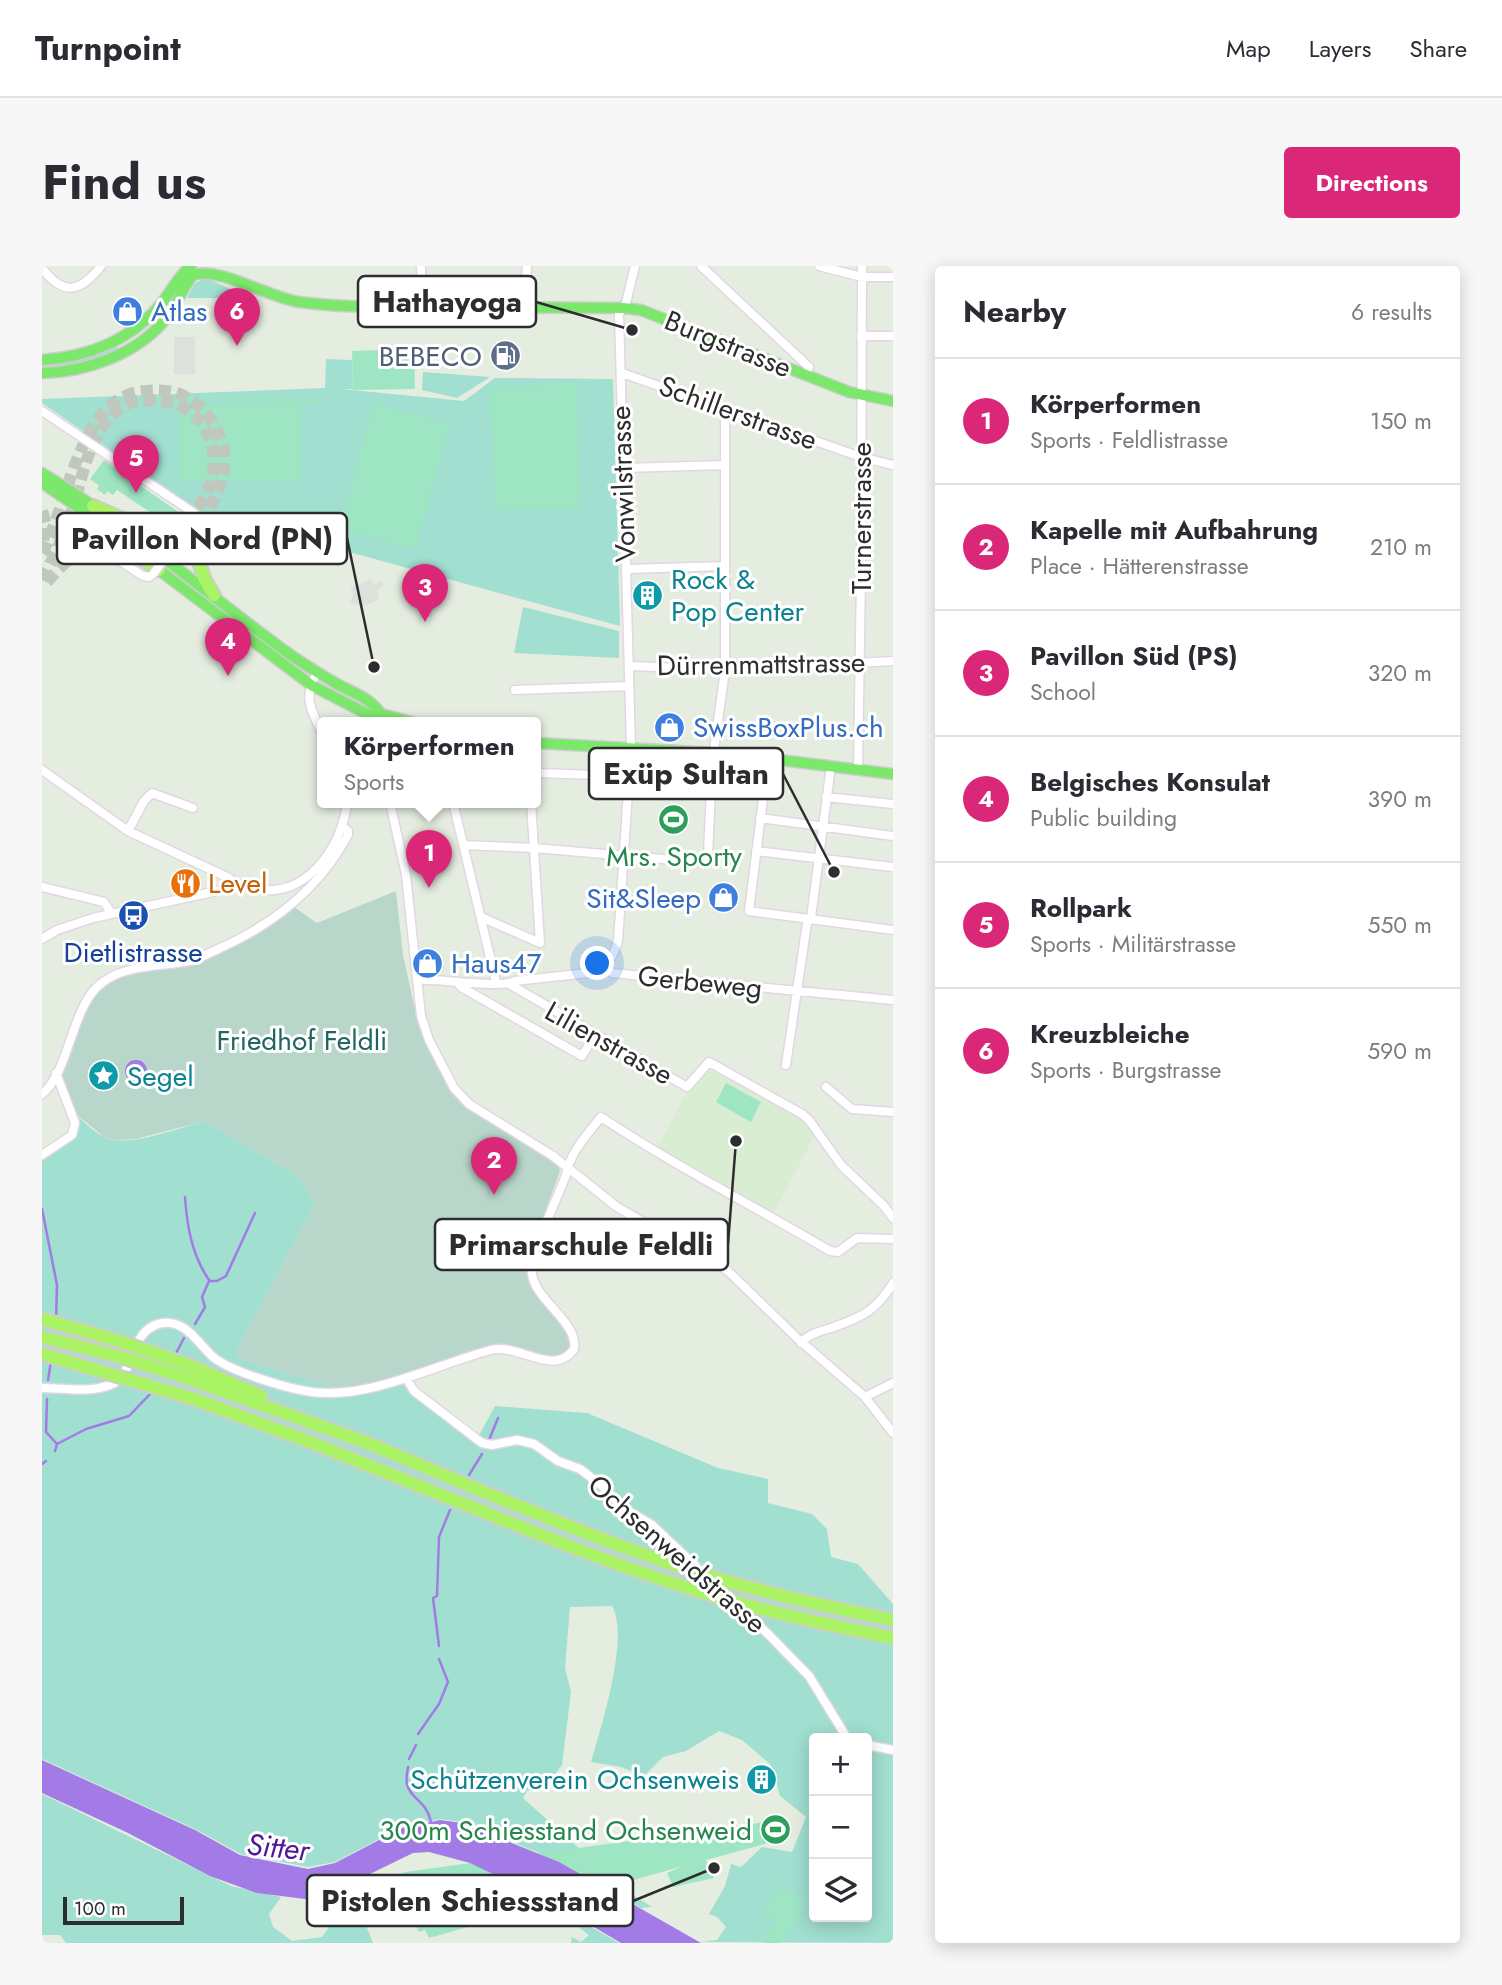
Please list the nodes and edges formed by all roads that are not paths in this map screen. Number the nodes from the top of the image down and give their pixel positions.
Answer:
1 (101, 266) edge
2 (191, 266) edge
3 (214, 266) edge
4 (421, 266) edge
5 (527, 266) edge
6 (635, 266) edge
7 (701, 266) edge
8 (819, 266) edge
9 (862, 266) edge
10 (42, 268) edge
11 (199, 269) edge
12 (228, 276) junction
13 (862, 277) junction
14 (893, 277) edge
15 (422, 307) junction
16 (524, 307) junction
17 (623, 308) junction
18 (861, 336) junction
19 (893, 336) edge
20 (42, 360) edge
21 (42, 373) edge
22 (622, 373) junction
23 (806, 374) junction
24 (861, 396) junction
25 (893, 401) edge
26 (42, 411) edge
27 (725, 411) junction
28 (861, 457) junction
29 (723, 465) junction
30 (893, 465) edge
31 (623, 468) junction
32 (42, 472) edge
33 (42, 483) edge
34 (93, 506) junction
35 (156, 526) tunnel mouth
36 (94, 544) dead end
37 (116, 549) tunnel mouth
38 (198, 559) tunnel mouth
39 (724, 566) junction
40 (626, 569) junction
41 (155, 573) junction
42 (214, 595) junction
43 (893, 661) edge
44 (859, 663) junction
45 (630, 666) junction
46 (725, 670) junction
47 (317, 672) junction
48 (311, 685) junction
49 (629, 686) junction
50 (515, 690) dead end
51 (376, 717) edge
52 (380, 717) edge
53 (317, 721) edge
54 (541, 743) edge
55 (631, 747) junction
56 (714, 753) junction
57 (771, 758) junction
58 (831, 766) junction
59 (858, 769) junction
60 (42, 770) edge
61 (541, 773) edge
62 (893, 774) edge
63 (629, 776) junction
64 (711, 782) junction
65 (826, 797) junction
66 (893, 804) edge
67 (193, 808) dead end
68 (346, 808) edge
69 (391, 808) edge
70 (455, 808) edge
71 (531, 808) edge
72 (760, 818) junction
73 (342, 826) junction
74 (822, 827) junction
75 (128, 831) junction
76 (893, 836) edge
77 (464, 845) junction
78 (534, 848) junction
79 (756, 851) junction
80 (624, 857) junction
81 (818, 858) junction
82 (893, 867) edge
83 (235, 884) junction
84 (42, 887) edge
85 (112, 914) junction
86 (481, 917) junction
87 (811, 918) junction
88 (893, 930) edge
89 (42, 939) edge
90 (605, 967) junction
91 (417, 980) junction
92 (457, 982) junction
93 (496, 982) junction
94 (509, 984) junction
95 (797, 991) junction
96 (893, 1000) edge
97 (595, 1035) junction
98 (786, 1065) dead end
99 (56, 1073) junction
100 (826, 1087) dead end
101 (42, 1094) edge
102 (893, 1112) edge
103 (42, 1155) edge
104 (568, 1167) junction
105 (893, 1218) edge
106 (893, 1239) edge
107 (893, 1283) edge
108 (42, 1319) edge
109 (42, 1336) edge
110 (802, 1343) junction
111 (42, 1354) edge
112 (406, 1378) junction
113 (893, 1383) edge
114 (42, 1388) edge
115 (864, 1396) junction
116 (893, 1433) edge
117 (370, 1444) junction
118 (893, 1620) edge
119 (893, 1638) edge
120 (844, 1733) edge
121 (872, 1746) edge
122 (893, 1750) edge

1 - 10 street
2 - 20 main road
3 - 12 main road
4 - 15 street
5 - 16 street
6 - 17 street, Vonwilstrasse
7 - 23 street
8 - 13 street
9 - 13 street, Turnerstrasse
11 - 12 main road
11 - 21 main road
12 - 15 main road, Burgstrasse
13 - 14 street
13 - 18 street, Turnerstrasse
15 - 16 main road, Burgstrasse
16 - 17 main road, Burgstrasse
17 - 22 street, Vonwilstrasse
17 - 23 main road, Burgstrasse
18 - 19 street
18 - 24 street, Turnerstrasse
22 - 27 street, Schillerstrasse
22 - 31 street, Vonwilstrasse
23 - 24 main road, Burgstrasse
24 - 25 main road, Burgstrasse
24 - 28 street, Turnerstrasse
26 - 41 street, bridge
27 - 28 street, Schillerstrasse
27 - 29 street
28 - 30 street, Schillerstrasse
28 - 44 street, Turnerstrasse
29 - 31 street
29 - 39 street
31 - 40 street, Vonwilstrasse
32 - 34 main road
33 - 41 main road
34 - 35 highway
34 - 42 main road
36 - 41 street
37 - 41 highway
38 - 42 highway
39 - 40 street
39 - 46 street
40 - 45 street, Vonwilstrasse
41 - 48 main road
42 - 47 main road
43 - 44 street, Dürrenmattstrasse
44 - 46 street, Dürrenmattstrasse
44 - 59 street, Turnerstrasse
45 - 46 street, Dürrenmattstrasse
45 - 49 street, Vonwilstrasse
46 - 56 street
47 - 48 street
47 - 52 main road
48 - 51 main road
48 - 53 street
49 - 50 street
49 - 55 street, Vonwilstrasse
54 - 55 main road
55 - 56 main road
55 - 63 street, Vonwilstrasse
56 - 57 main road
56 - 64 street
57 - 58 main road
57 - 72 street
58 - 59 main road
58 - 65 street
59 - 62 main road
60 - 75 street
61 - 63 street
63 - 64 street
63 - 80 street, Vonwilstrasse
64 - 80 street
65 - 66 street
65 - 74 street
67 - 75 street
68 - 73 street
69 - 91 street
70 - 77 street
71 - 78 street
72 - 74 street
72 - 79 street
73 - 83 street
73 - 99 street
74 - 76 street
74 - 81 street
75 - 83 street
77 - 78 street
77 - 86 street
78 - 80 street
78 - 86 street
79 - 81 street
79 - 87 street
80 - 90 street, Vonwilstrasse
81 - 82 street
81 - 87 street
83 - 85 street
84 - 85 street
85 - 89 street
86 - 93 street
87 - 88 street
87 - 95 street
90 - 94 street
90 - 95 street, Gerbeweg
91 - 92 street
91 - 104 street
92 - 93 street
92 - 97 street
93 - 94 street
94 - 97 street, Lilienstrasse
95 - 96 street, Gerbeweg
95 - 98 street
97 - 105 street, Lilienstrasse
99 - 101 street
99 - 103 street
100 - 102 street
104 - 106 street
104 - 110 street
104 - 112 street
107 - 110 street
108 - 117 highway, bridge
109 - 117 highway, bridge
110 - 115 street
111 - 119 highway, bridge
112 - 114 street
112 - 120 street, Ochsenweidstrasse
113 - 115 street
115 - 116 street
117 - 118 highway, bridge
121 - 122 street

